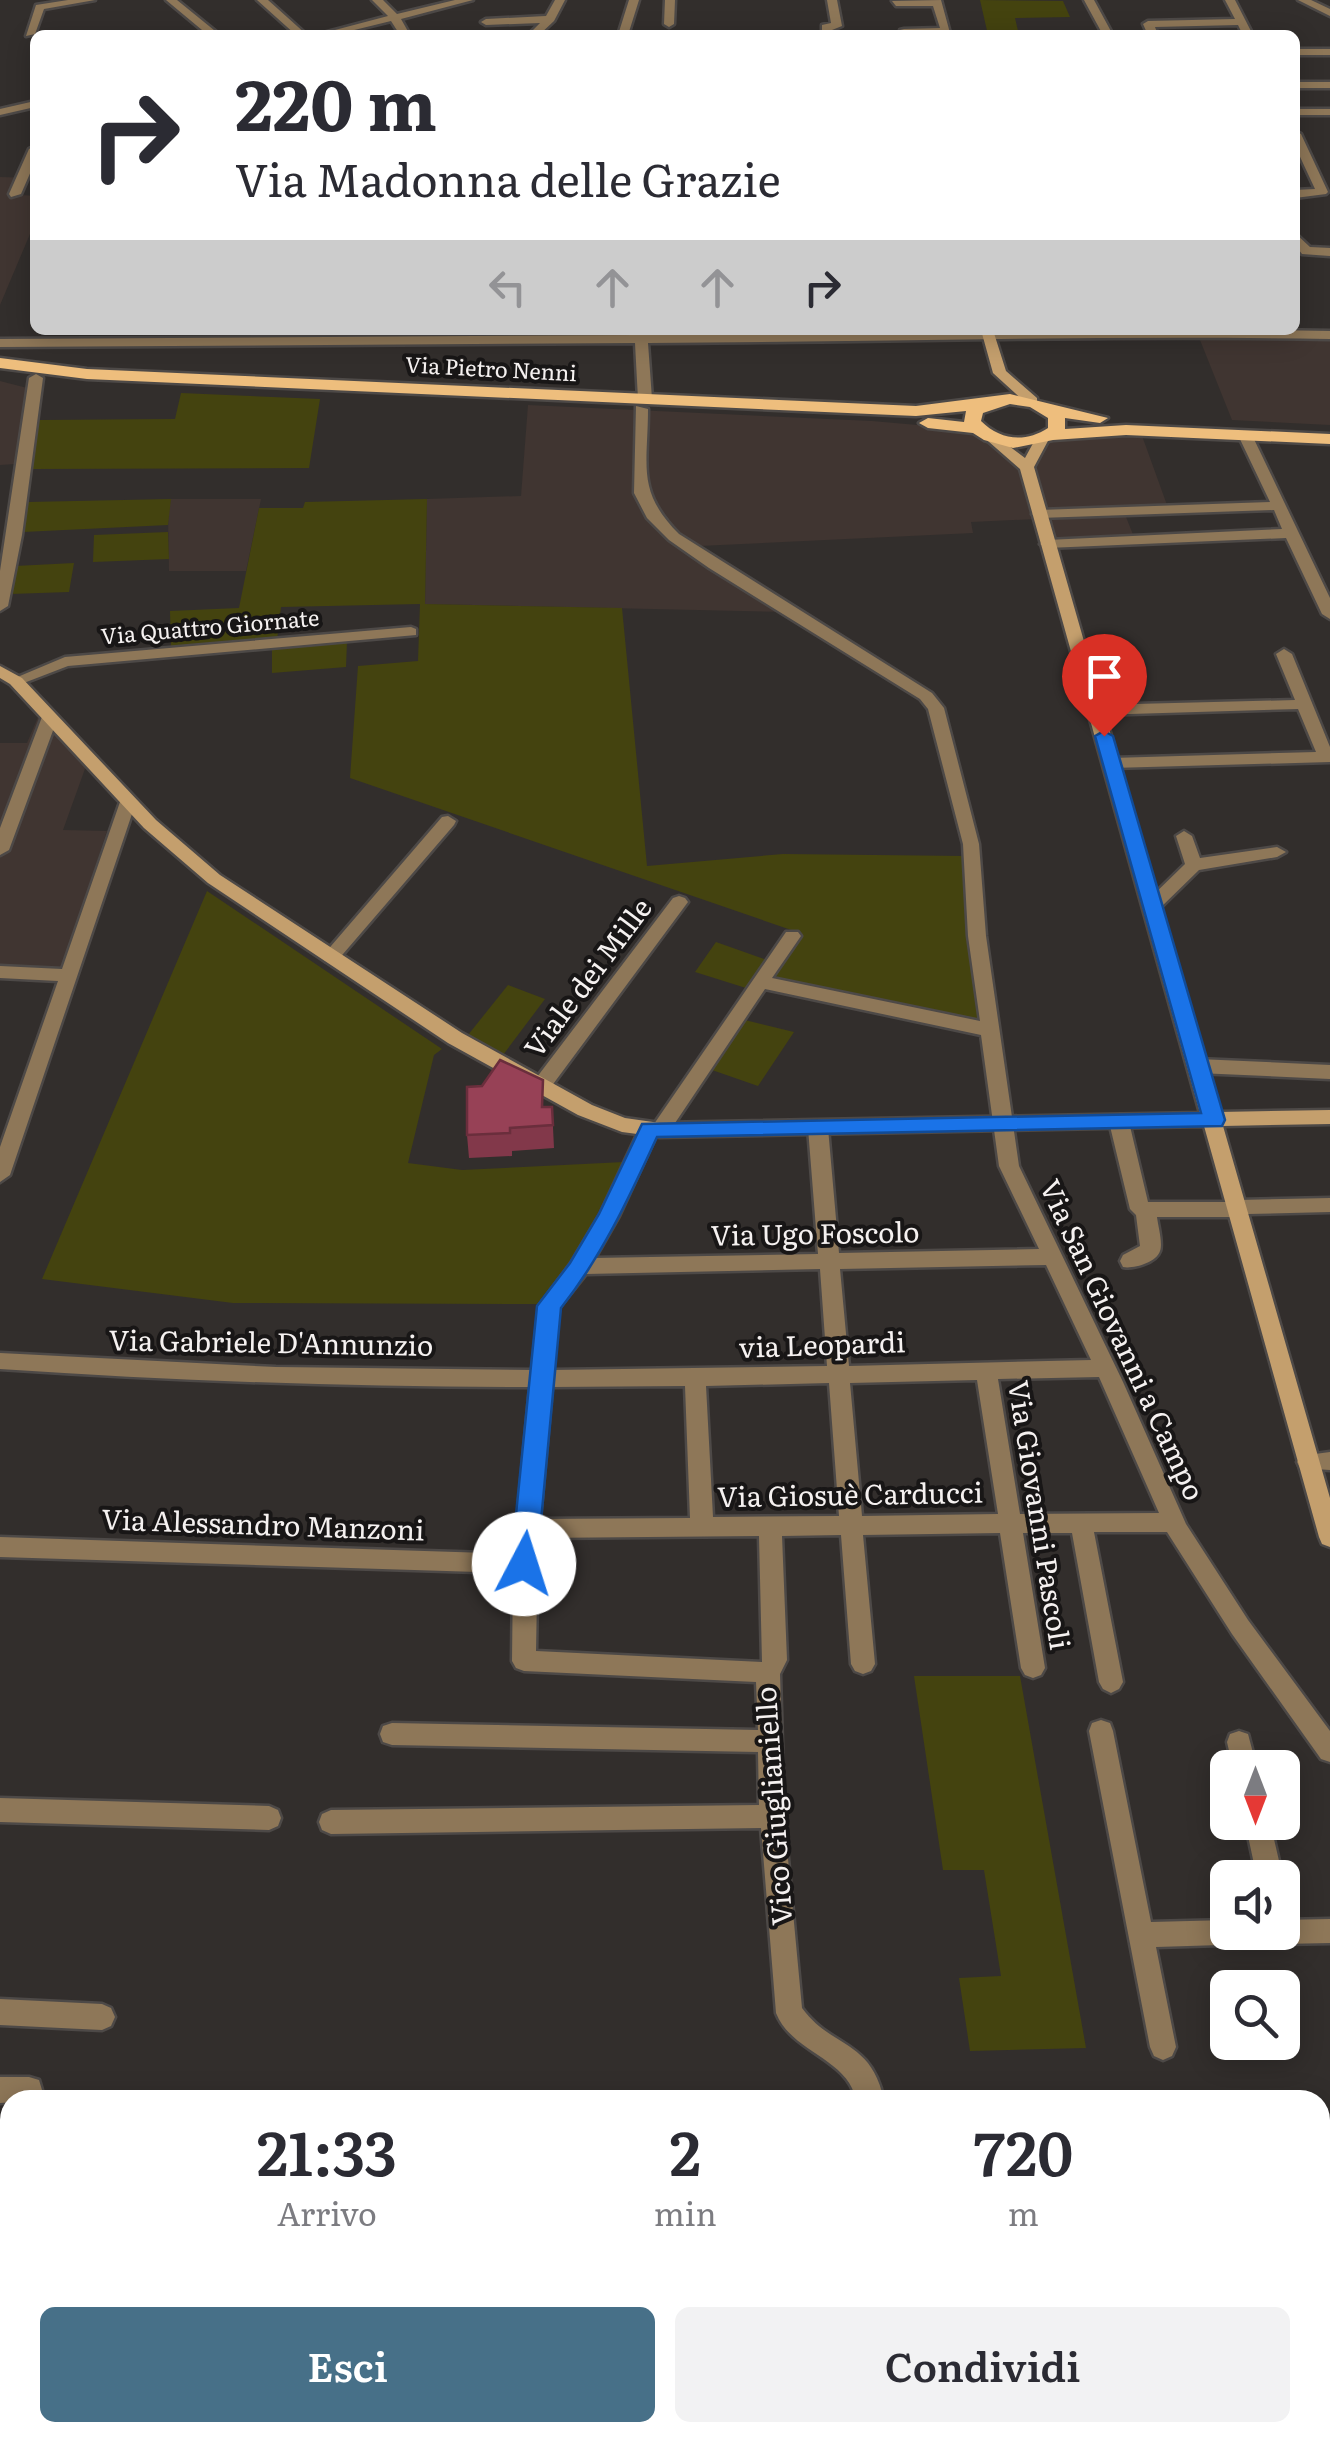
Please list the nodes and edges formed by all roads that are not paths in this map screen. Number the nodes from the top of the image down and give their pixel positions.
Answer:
1 (90, 0) edge
2 (170, 0) edge
3 (262, 0) edge
4 (377, 0) edge
5 (468, 0) edge
6 (560, 0) edge
7 (634, 0) edge
8 (670, 0) edge
9 (1090, 0) edge
10 (1230, 0) edge
11 (1303, 0) edge
12 (832, 1) edge
13 (896, 2) edge
14 (937, 2) edge
15 (438, 3) edge
16 (846, 3) dead end
17 (1328, 5) edge
18 (394, 18) junction
19 (550, 19) junction
20 (486, 22) dead end
21 (1241, 22) junction
22 (669, 24) dead end
23 (31, 30) edge
24 (209, 30) edge
25 (296, 30) edge
26 (342, 30) edge
27 (401, 30) edge
28 (538, 30) edge
29 (624, 30) edge
30 (826, 30) edge
31 (904, 30) edge
32 (946, 30) edge
33 (1105, 30) edge
34 (1151, 30) edge
35 (1245, 30) edge
36 (1300, 52) edge
37 (1330, 52) edge
38 (1300, 85) edge
39 (1330, 85) edge
40 (30, 105) edge
41 (0, 112) edge
42 (1300, 112) edge
43 (1330, 112) edge
44 (1300, 145) edge
45 (30, 160) edge
46 (14, 194) dead end
47 (1300, 194) edge
48 (1300, 242) edge
49 (1330, 252) edge
50 (1300, 334) edge
51 (428, 335) edge
52 (641, 335) edge
53 (988, 335) edge
54 (1326, 335) edge
55 (0, 342) edge
56 (1330, 351) edge
57 (0, 363) edge
58 (0, 373) edge
59 (1000, 374) junction
60 (36, 378) junction
61 (1032, 402) junction
62 (643, 404) junction
63 (985, 404) junction
64 (1052, 412) junction
65 (1330, 427) edge
66 (976, 428) junction
67 (1246, 435) junction
68 (1046, 437) junction
69 (993, 438) junction
70 (1330, 439) edge
71 (1027, 467) junction
72 (1278, 506) junction
73 (1039, 514) junction
74 (1290, 534) junction
75 (1047, 544) junction
76 (0, 606) edge
77 (1330, 614) edge
78 (411, 632) dead end
79 (1284, 654) dead end
80 (8, 676) edge
81 (1304, 704) junction
82 (1096, 710) junction
83 (50, 717) junction
84 (1328, 757) edge
85 (1112, 764) junction
86 (128, 802) junction
87 (448, 821) dead end
88 (1184, 836) dead end
89 (0, 850) edge
90 (1277, 852) dead end
91 (1194, 865) junction
92 (679, 902) dead end
93 (1153, 908) junction
94 (792, 936) dead end
95 (330, 956) junction
96 (0, 972) edge
97 (68, 976) junction
98 (760, 982) junction
99 (990, 1030) junction
100 (1198, 1066) junction
101 (1330, 1072) edge
102 (541, 1086) junction
103 (1330, 1117) edge
104 (1214, 1120) junction
105 (1118, 1122) junction
106 (1001, 1124) junction
107 (818, 1128) junction
108 (654, 1130) junction
109 (0, 1176) edge
110 (1330, 1204) edge
111 (1238, 1209) junction
112 (1146, 1211) junction
113 (1050, 1256) junction
114 (829, 1261) junction
115 (1130, 1261) dead end
116 (580, 1266) junction
117 (0, 1362) edge
118 (1105, 1368) junction
119 (986, 1371) junction
120 (838, 1375) junction
121 (541, 1377) junction
122 (694, 1379) junction
123 (1319, 1461) edge
124 (1010, 1522) junction
125 (1081, 1522) junction
126 (1173, 1522) junction
127 (851, 1524) junction
128 (702, 1526) junction
129 (770, 1526) junction
130 (528, 1529) junction
131 (1330, 1537) edge
132 (0, 1546) edge
133 (524, 1564) junction
134 (863, 1664) dead end
135 (1033, 1668) dead end
136 (768, 1674) junction
137 (1111, 1682) dead end
138 (1101, 1731) dead end
139 (392, 1734) dead end
140 (771, 1741) junction
141 (1239, 1742) dead end
142 (1241, 1750) edge
143 (1330, 1751) edge
144 (0, 1810) edge
145 (772, 1816) junction
146 (269, 1818) dead end
147 (331, 1822) dead end
148 (1330, 1931) edge
149 (1300, 1932) edge
150 (1210, 1933) edge
151 (1141, 1935) junction
152 (0, 2012) edge
153 (102, 2016) dead end
154 (1163, 2046) dead end
155 (0, 2090) edge
156 (29, 2090) dead end
157 (869, 2090) edge

1 - 23 street
2 - 24 street
3 - 25 street
4 - 18 street
5 - 15 street
6 - 19 street
7 - 29 street
8 - 22 street
9 - 33 street
10 - 21 street
11 - 17 street
12 - 16 street
12 - 30 street
13 - 14 street
13 - 31 street
14 - 32 street
15 - 18 street
18 - 26 street
18 - 27 street
19 - 20 street
19 - 28 street
21 - 34 street
21 - 35 street
36 - 37 street
38 - 39 street
40 - 41 street
42 - 43 street
44 - 47 street
45 - 46 street
48 - 49 street
50 - 54 street
51 - 55 street
52 - 62 street, Via San Giovanni a Campo
53 - 59 street
54 - 56 street
57 - 62 main road, Via Pietro Nenni
58 - 60 main road, Via Pietro Nenni
59 - 61 street
59 - 63 street
60 - 62 main road, Via Pietro Nenni
60 - 76 street
61 - 63 main road, Via Pietro Nenni
61 - 64 main road
62 - 63 main road, Via Pietro Nenni
62 - 66 main road, Via Pietro Nenni
62 - 99 street, Via San Giovanni a Campo
63 - 66 main road
64 - 65 main road
64 - 68 main road
66 - 69 main road
67 - 68 main road
67 - 70 main road
67 - 72 street
68 - 69 main road
68 - 71 street
69 - 71 street
71 - 73 street
72 - 73 street
72 - 74 street
73 - 75 street
74 - 75 street
74 - 77 street
75 - 82 street
78 - 80 street, Via Quattro Giornate
79 - 81 street
80 - 83 street
81 - 82 street
81 - 84 street
82 - 85 street
83 - 86 street
83 - 89 street
84 - 85 street
85 - 93 street
86 - 95 street
86 - 97 street
87 - 95 street
88 - 91 street
90 - 91 street
91 - 93 street
92 - 102 street, Viale dei Mille
93 - 100 street
94 - 98 street, Vico Giuglianiello
95 - 102 street
96 - 97 street
97 - 109 street
98 - 99 street
98 - 108 street, Vico Giuglianiello
99 - 106 street, Via San Giovanni a Campo
100 - 101 street
100 - 104 street
102 - 108 street
103 - 104 street
104 - 105 street
104 - 111 street
105 - 106 street
105 - 112 street
106 - 107 street
106 - 113 street, Via San Giovanni a Campo
107 - 108 street
107 - 114 street
108 - 116 street, Vico Giuglianiello
110 - 111 street
111 - 112 street
111 - 123 street
112 - 115 street
113 - 114 street, Via Ugo Foscolo
113 - 118 street, Via San Giovanni a Campo
114 - 116 street, Via Ugo Foscolo
114 - 120 street
116 - 121 street, Vico Giuglianiello
117 - 121 street, Via Gabriele D'Annunzio
118 - 119 street, via Leopardi
118 - 126 street, Via San Giovanni a Campo
119 - 120 street, via Leopardi
119 - 124 street, Via Giovanni Pascoli
120 - 122 street, via Leopardi
120 - 127 street
121 - 122 street, via Leopardi
121 - 130 street, Vico Giuglianiello
122 - 128 street
123 - 131 street
124 - 125 street, Via Giosuè Carducci
124 - 127 street, Via Giosuè Carducci
124 - 135 street, Via Giovanni Pascoli
125 - 126 street, Via Giosuè Carducci
125 - 137 street
126 - 143 street, Via San Giovanni a Campo
127 - 129 street, Via Giosuè Carducci
127 - 134 street
128 - 129 street, Via Giosuè Carducci
128 - 130 street, Via Giosuè Carducci
129 - 136 street
130 - 133 street, Vico Giuglianiello
132 - 133 street, Via Alessandro Manzoni
133 - 136 street, Vico Giuglianiello
136 - 140 street, Vico Giuglianiello
138 - 151 street
139 - 140 street
140 - 145 street, Vico Giuglianiello
141 - 142 street
144 - 146 street
145 - 147 street
145 - 157 street, Vico Giuglianiello
148 - 149 street
150 - 151 street
151 - 154 street
152 - 153 street
155 - 156 street

